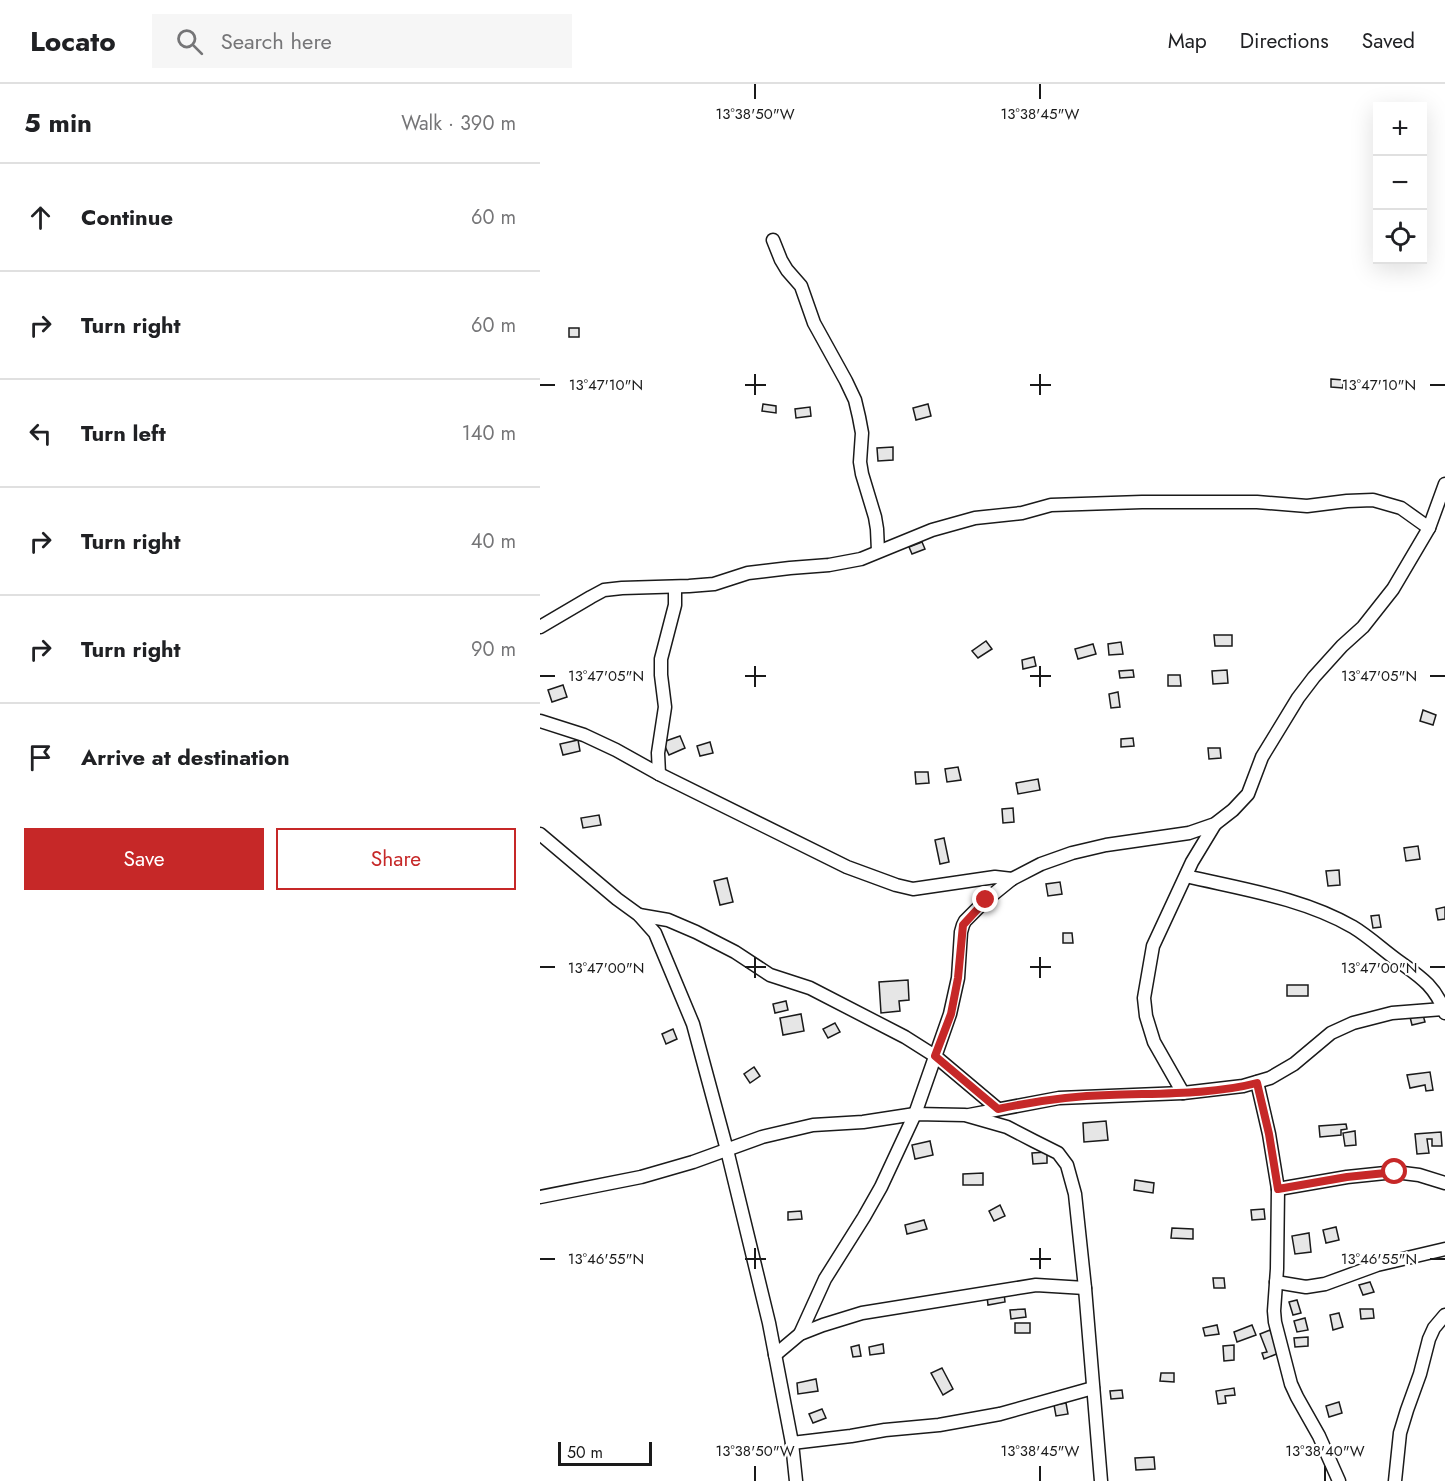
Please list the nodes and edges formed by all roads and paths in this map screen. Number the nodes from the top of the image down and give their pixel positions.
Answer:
1 (773, 240) dead end
2 (1445, 484) edge
3 (1429, 528) junction
4 (878, 551) junction
5 (675, 587) junction
6 (540, 627) edge
7 (540, 721) edge
8 (659, 774) junction
9 (1215, 824) junction
10 (540, 834) edge
11 (1186, 876) junction
12 (1012, 879) junction
13 (639, 915) junction
14 (1444, 1011) edge
15 (935, 1056) junction
16 (1257, 1083) junction
17 (1183, 1093) junction
18 (998, 1109) junction
19 (915, 1114) junction
20 (965, 1115) junction
21 (727, 1150) junction
22 (1445, 1183) edge
23 (1278, 1189) junction
24 (540, 1197) edge
25 (1445, 1249) edge
26 (1276, 1282) junction
27 (1085, 1288) junction
28 (1445, 1315) edge
29 (800, 1334) junction
30 (775, 1355) junction
31 (1093, 1388) junction
32 (792, 1443) junction
33 (796, 1481) edge
34 (1101, 1481) edge
35 (1339, 1481) edge
36 (1395, 1481) edge

1 - 4 street
2 - 3 street
3 - 4 street
3 - 9 street
4 - 5 street
5 - 6 street
5 - 8 street
7 - 8 street
8 - 12 street
9 - 11 street
9 - 12 street
10 - 13 street
11 - 14 street
11 - 17 street
12 - 15 street
13 - 15 street
13 - 21 street
14 - 16 street
15 - 18 street
15 - 19 street
16 - 17 street
16 - 23 street
17 - 18 street
18 - 20 street
19 - 20 street
19 - 21 street
19 - 29 street
20 - 27 street
21 - 24 street
21 - 30 street
22 - 23 street
23 - 26 street
25 - 26 street
26 - 35 street
27 - 29 street
27 - 31 street
28 - 36 street
29 - 30 street
30 - 32 street
31 - 32 street
31 - 34 street
32 - 33 street

